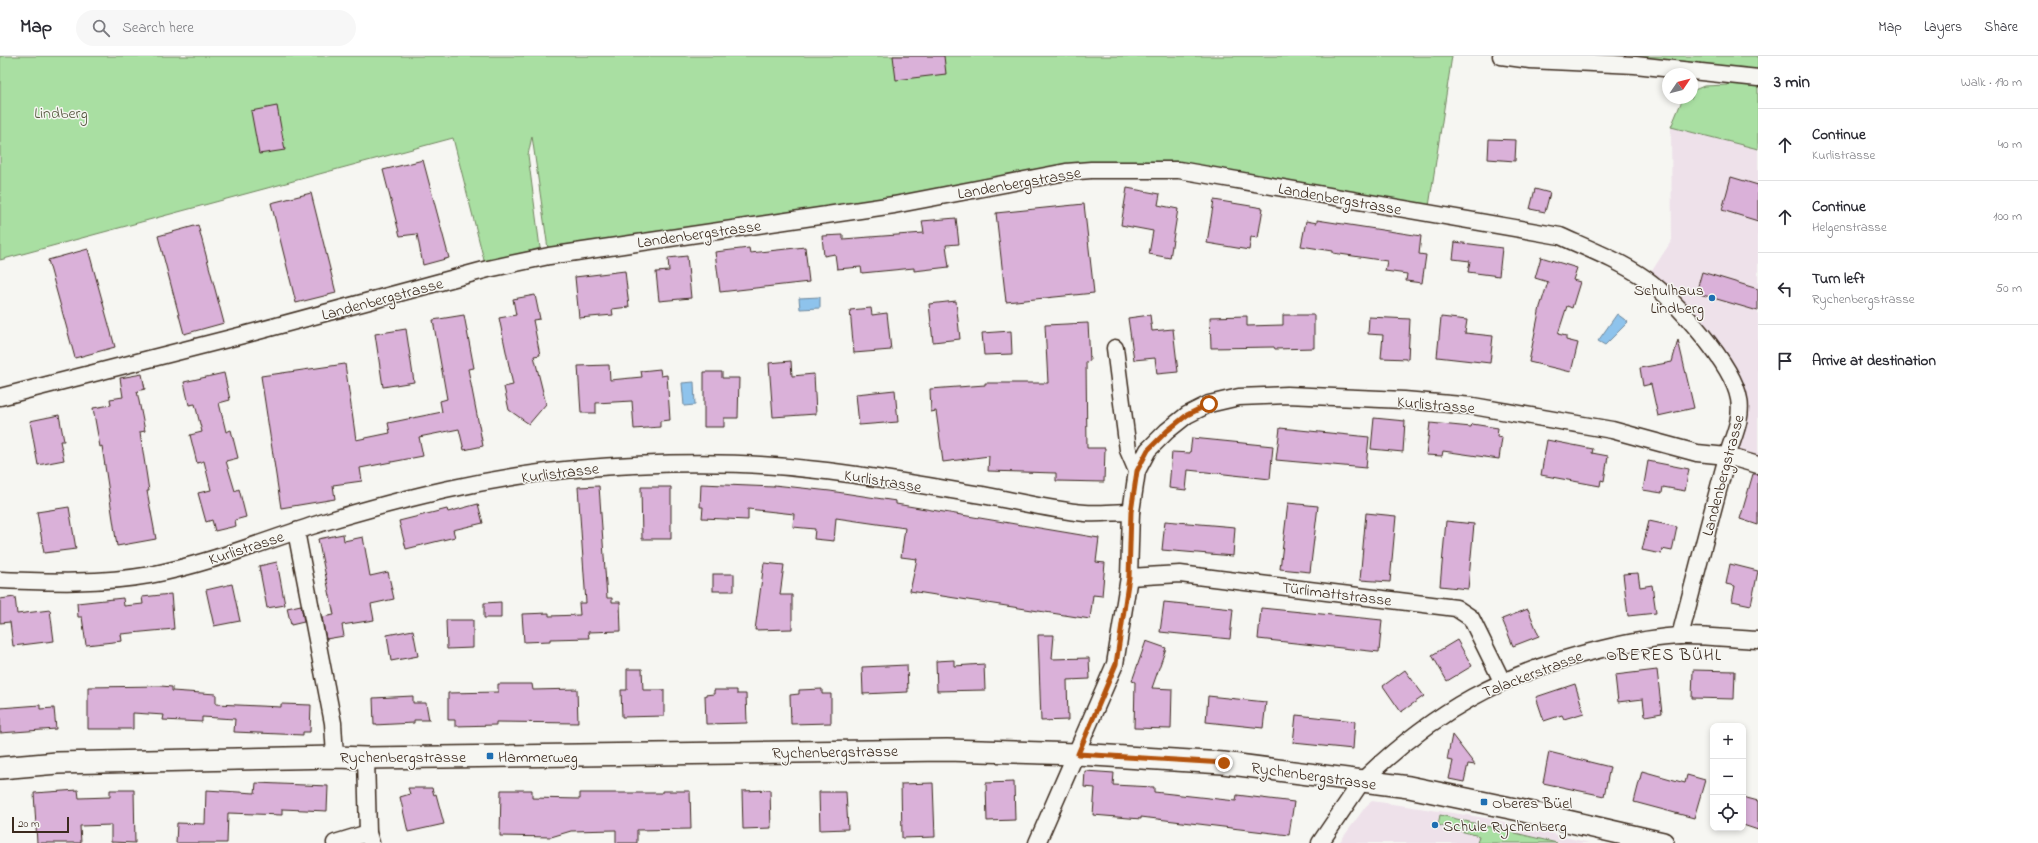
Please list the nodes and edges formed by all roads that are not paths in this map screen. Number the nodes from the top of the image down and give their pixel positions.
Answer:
1 (1501, 56) edge
2 (1758, 78) edge
3 (1115, 348) dead end
4 (0, 397) edge
5 (1727, 456) junction
6 (1758, 465) edge
7 (1137, 471) junction
8 (1131, 512) junction
9 (296, 531) junction
10 (1129, 577) junction
11 (0, 580) edge
12 (1680, 636) junction
13 (1758, 640) edge
14 (1502, 681) junction
15 (1078, 754) junction
16 (334, 757) junction
17 (366, 758) junction
18 (0, 768) edge
19 (1362, 781) junction
20 (369, 838) edge
21 (335, 843) edge
22 (1037, 843) edge
23 (1320, 843) edge
24 (1663, 843) edge

1 - 2 street
3 - 7 street
4 - 5 street, Landenbergstrasse
5 - 6 street, Kurlistrasse
5 - 7 street, Kurlistrasse
5 - 12 street, Landenbergstrasse
7 - 8 street
8 - 9 street, Kurlistrasse
8 - 10 street
9 - 11 street, Kurlistrasse
9 - 16 street
10 - 14 street, Türlimattstrasse
10 - 15 street
12 - 13 street, Talackerstrasse
12 - 14 street, Talackerstrasse
14 - 19 street, Talackerstrasse
15 - 17 street, Rychenbergstrasse
15 - 19 street, Rychenbergstrasse
15 - 22 street
16 - 17 street, Rychenbergstrasse
16 - 18 street, Rychenbergstrasse
17 - 20 street
19 - 23 street, Talackerstrasse
19 - 24 street, Rychenbergstrasse
20 - 21 street

